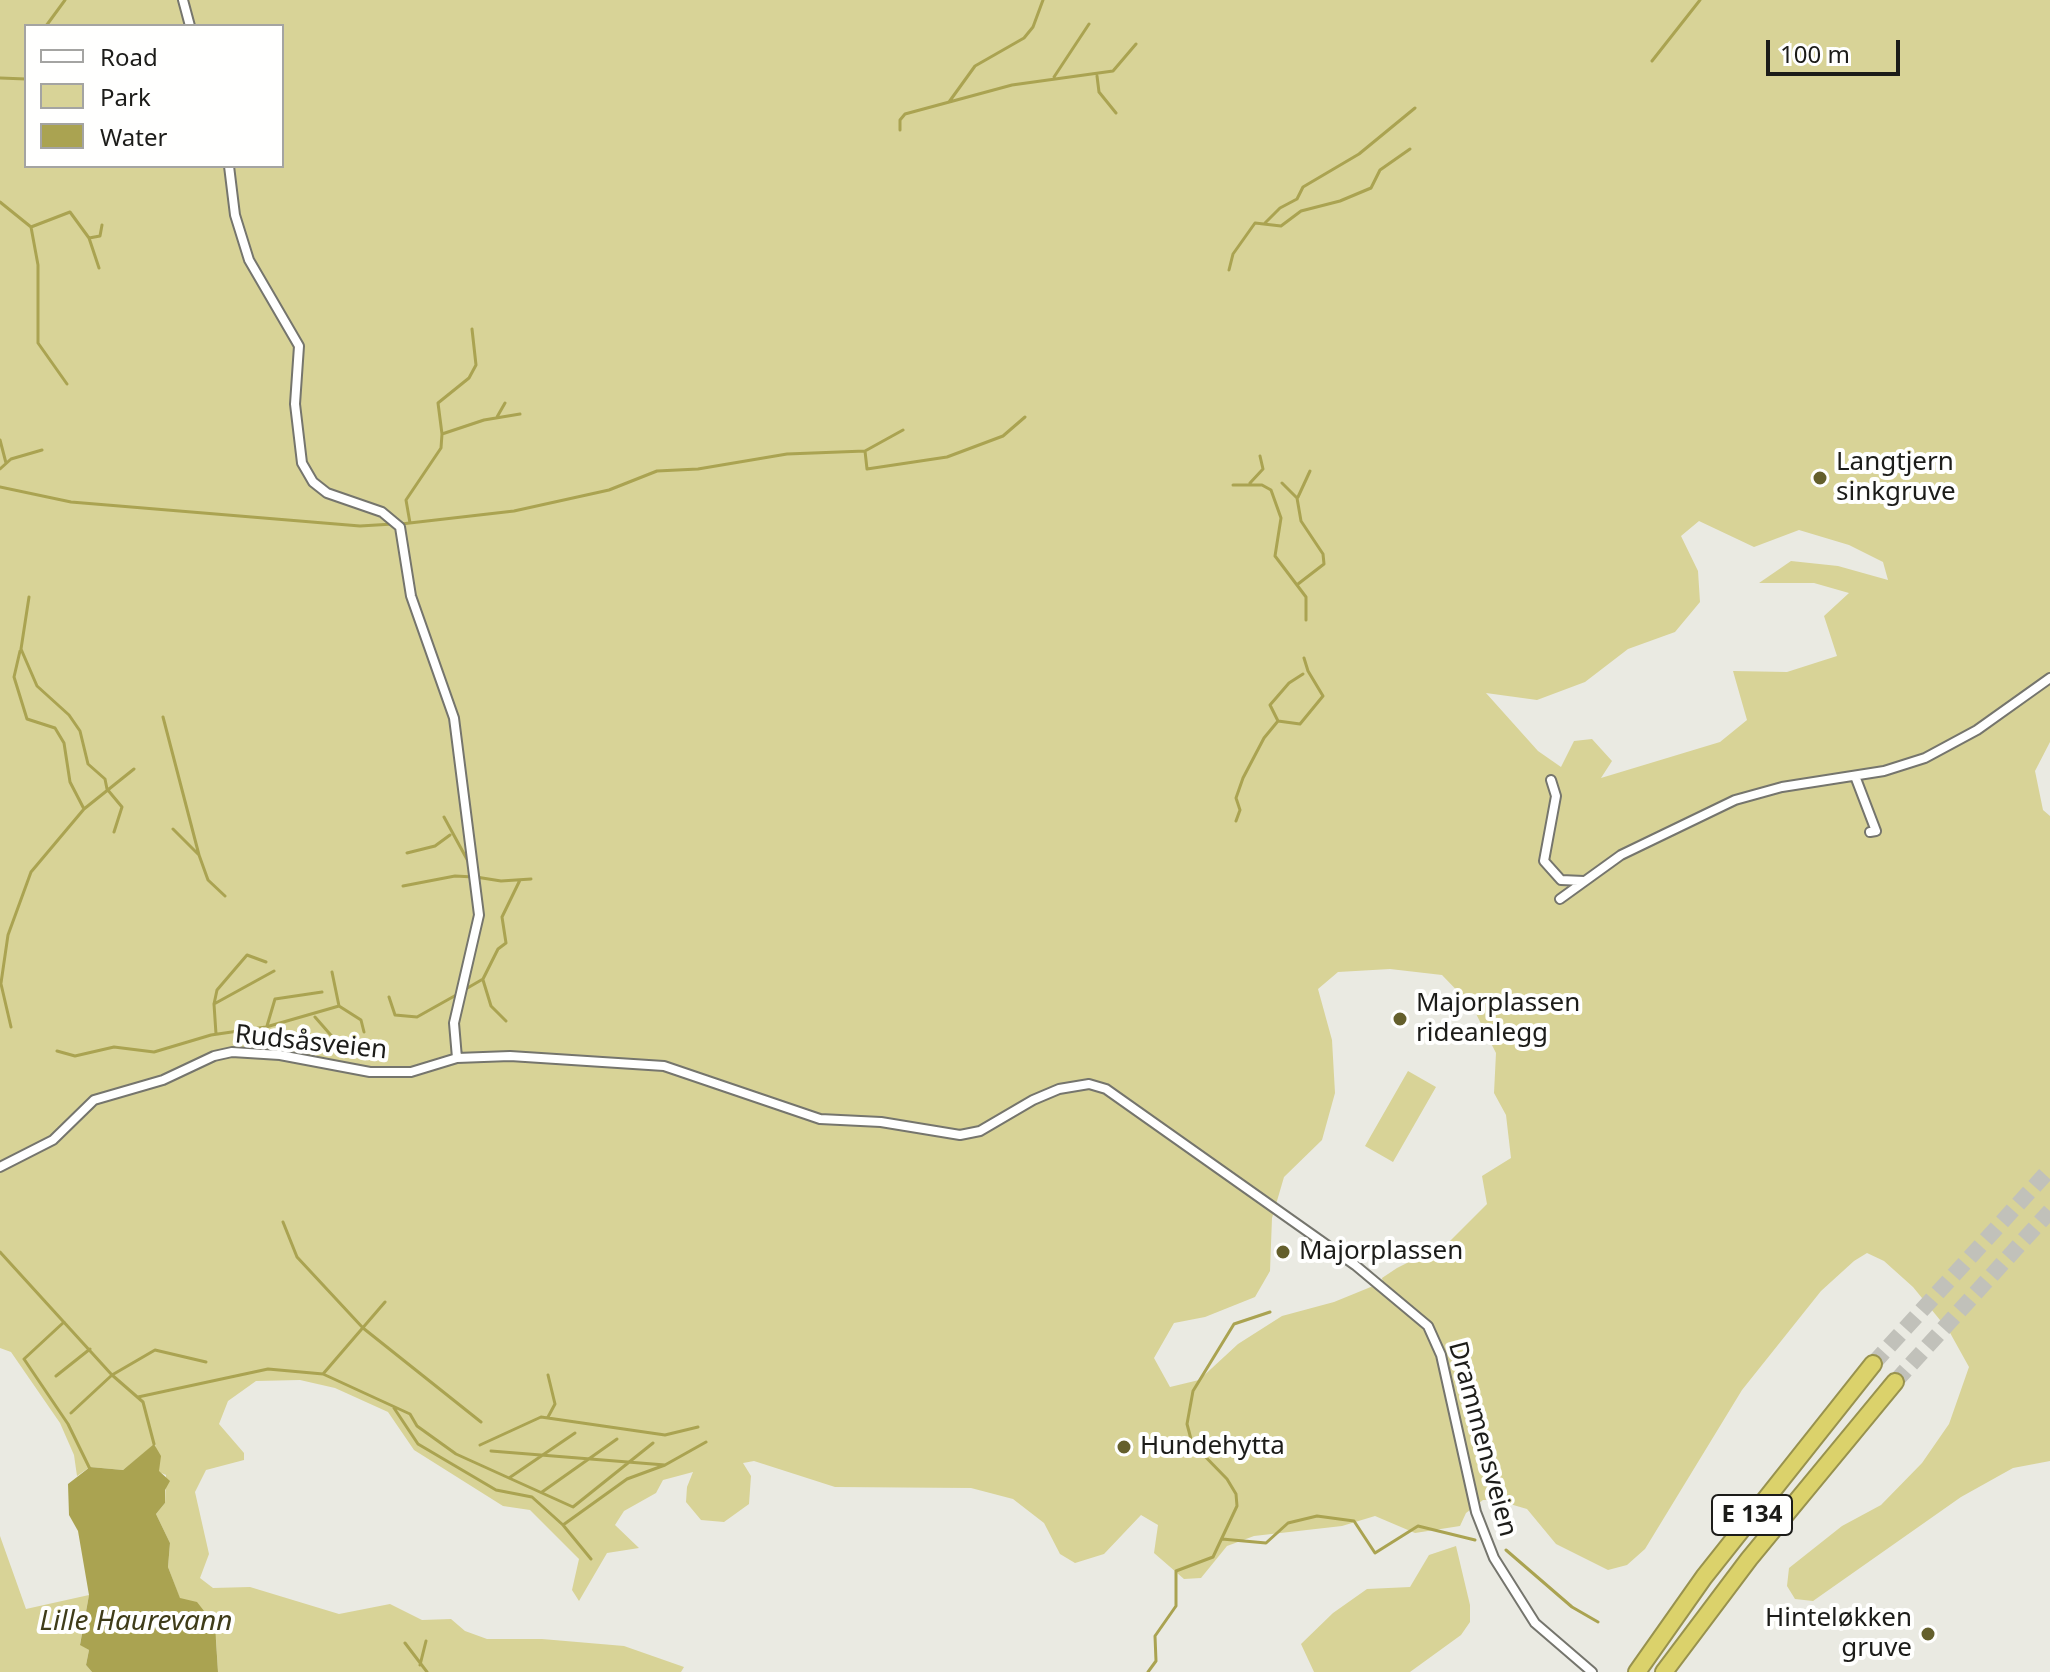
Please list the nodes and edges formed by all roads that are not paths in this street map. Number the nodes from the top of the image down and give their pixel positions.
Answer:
1 (183, 0) edge
2 (189, 24) edge
3 (229, 168) edge
4 (2050, 678) edge
5 (1855, 776) junction
6 (1551, 780) dead end
7 (1870, 832) dead end
8 (1585, 881) junction
9 (1560, 899) dead end
10 (457, 1058) junction
11 (0, 1167) edge
12 (1273, 1207) joint
13 (1873, 1364) tunnel mouth
14 (1895, 1382) tunnel mouth
15 (1592, 1672) edge
16 (1637, 1672) edge
17 (1664, 1672) edge

1 - 2 street
3 - 10 street
4 - 5 street
5 - 7 street
5 - 8 street
6 - 8 street
8 - 9 street
10 - 11 street, Rudsåsveien
10 - 12 street, Rudsåsveien
12 - 15 street, Drammensveien
13 - 16 highway, E 134
14 - 17 highway, E 134

